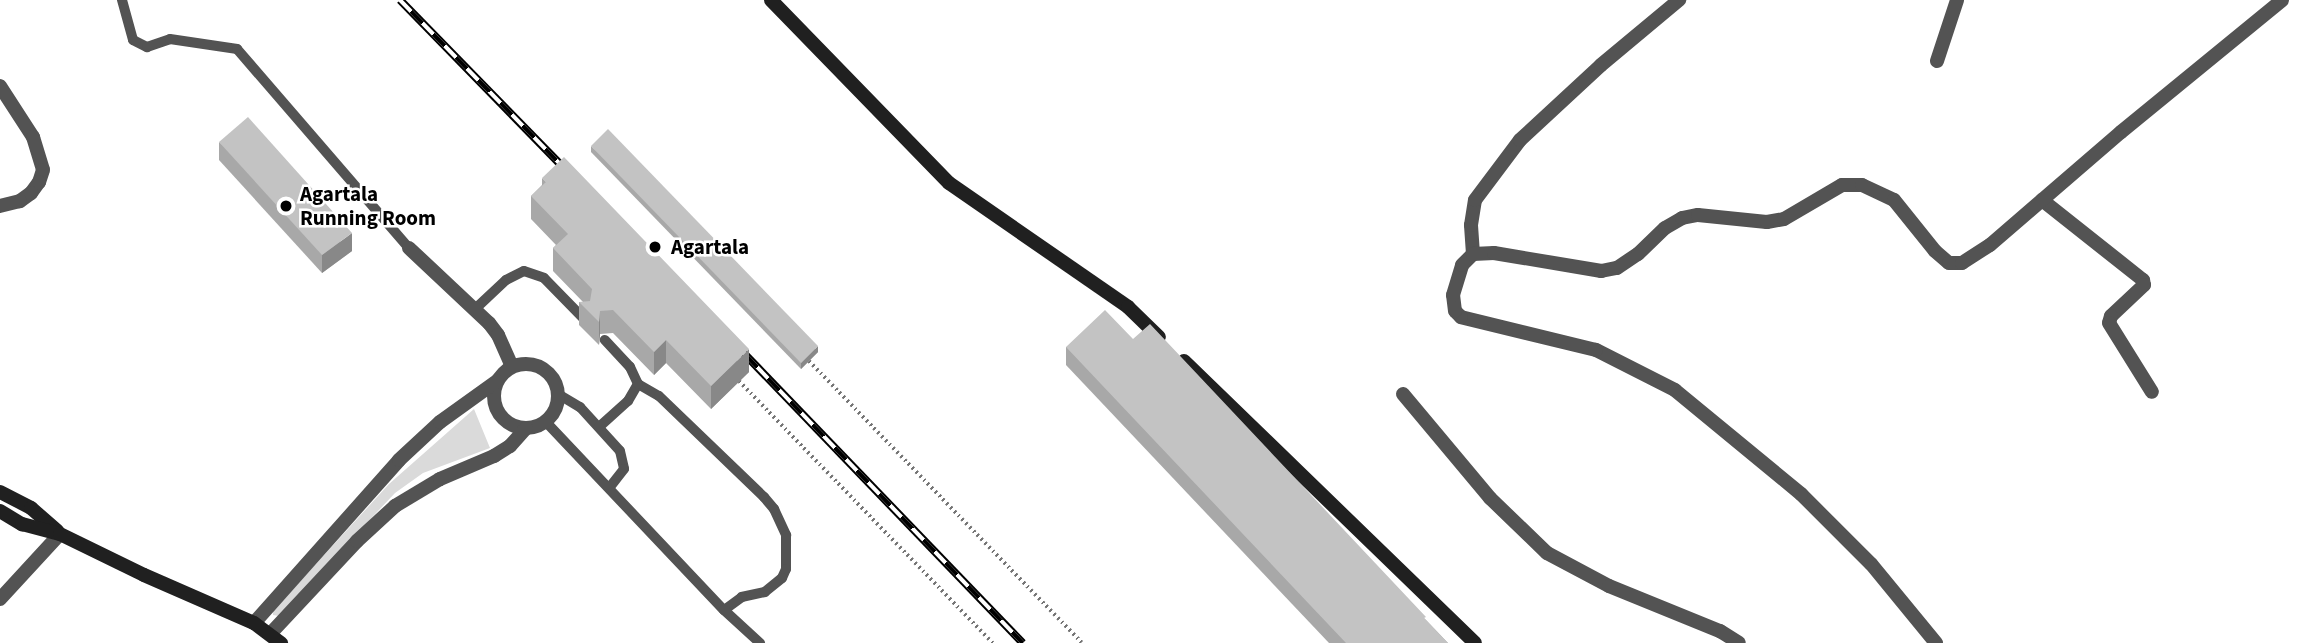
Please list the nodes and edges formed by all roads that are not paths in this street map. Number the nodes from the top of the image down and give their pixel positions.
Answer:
1 (122, 0) edge
2 (771, 0) edge
3 (1679, 0) edge
4 (1957, 0) edge
5 (2282, 0) edge
6 (1937, 61) dead end
7 (0, 86) edge
8 (2042, 200) junction
9 (0, 206) edge
10 (409, 248) joint
11 (1473, 254) junction
12 (474, 310) junction
13 (584, 319) edge
14 (605, 340) dead end
15 (512, 366) junction
16 (497, 381) junction
17 (638, 384) junction
18 (2152, 392) dead end
19 (558, 394) junction
20 (1403, 394) dead end
21 (545, 421) junction
22 (599, 427) junction
23 (526, 428) junction
24 (609, 488) junction
25 (0, 492) edge
26 (0, 512) edge
27 (60, 534) junction
28 (0, 599) edge
29 (724, 610) junction
30 (254, 622) junction
31 (276, 638) edge
32 (760, 643) edge
33 (1475, 643) edge
34 (1739, 643) edge
35 (1936, 643) edge

1 - 10 lane
2 - 33 street
3 - 11 street
4 - 6 street
5 - 8 street
7 - 9 street
8 - 11 street
8 - 18 street
10 - 12 street
11 - 35 street
12 - 13 lane
12 - 15 street
14 - 17 lane
15 - 16 street
15 - 19 street
16 - 23 street
16 - 30 street
17 - 22 lane
17 - 29 lane
19 - 21 street
19 - 22 lane
20 - 34 street
21 - 23 street
21 - 24 lane
22 - 24 lane
23 - 31 street
24 - 29 lane
25 - 27 street
26 - 27 street
27 - 28 street
27 - 30 street
29 - 32 lane
30 - 31 street

